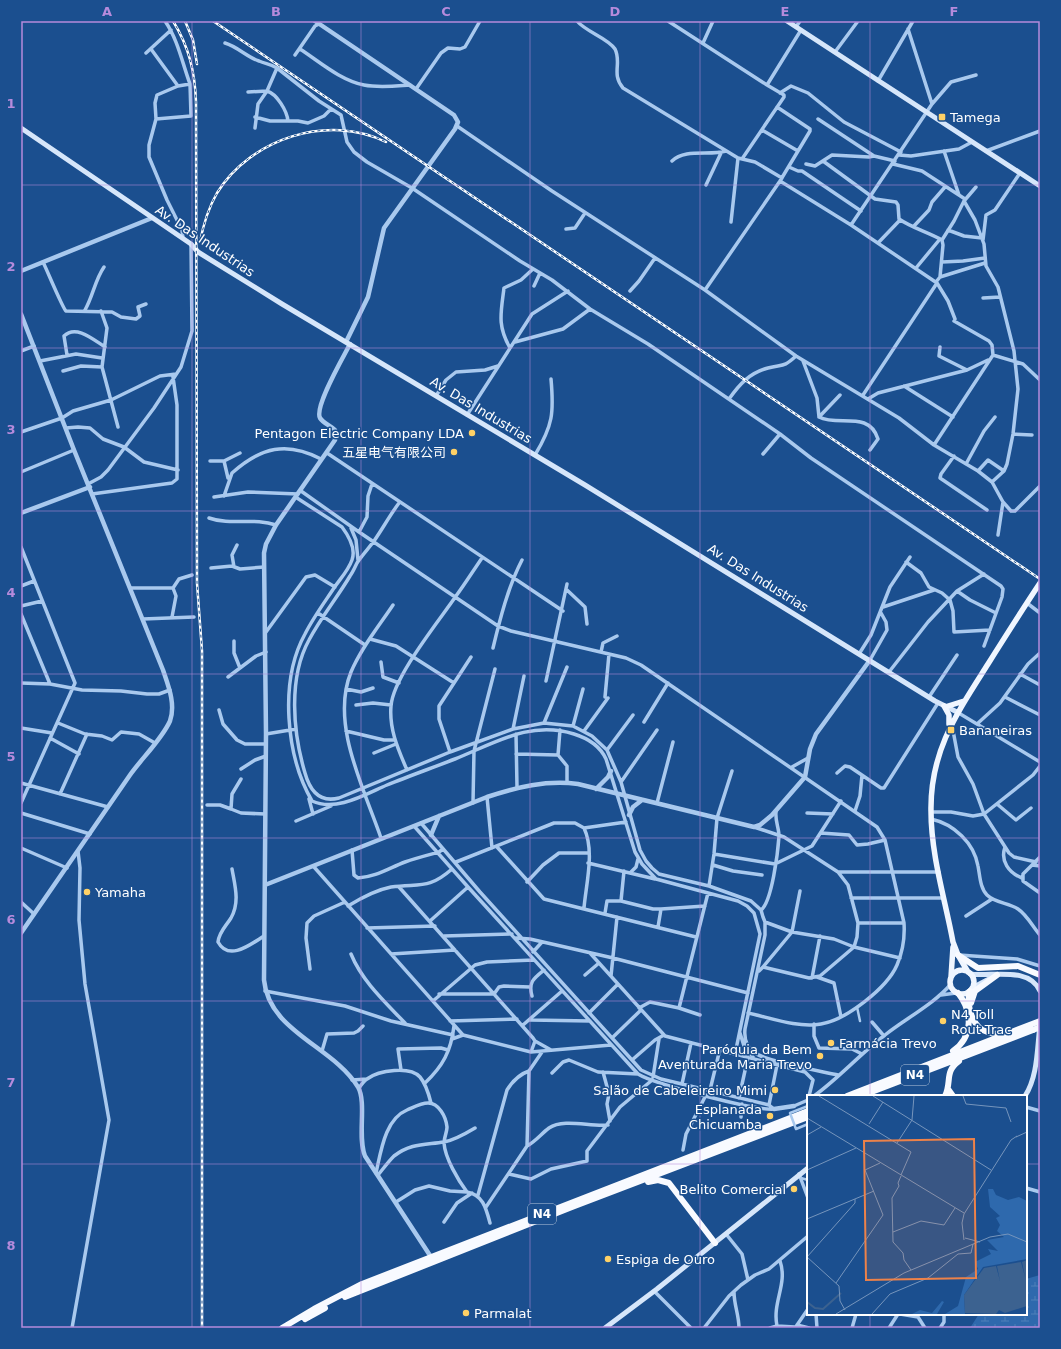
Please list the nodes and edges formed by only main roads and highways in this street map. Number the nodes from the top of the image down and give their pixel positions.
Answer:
1 (787, 21) edge
2 (21, 128) edge
3 (1040, 186) edge
4 (1040, 583) edge
5 (965, 700) junction
6 (945, 706) junction
7 (957, 712) junction
8 (950, 724) junction
9 (956, 958) junction
10 (969, 973) junction
11 (998, 975) junction
12 (1040, 975) edge
13 (951, 981) junction
14 (971, 990) junction
15 (1040, 991) edge
16 (957, 993) junction
17 (970, 1011) junction
18 (1040, 1021) edge
19 (1040, 1024) edge
20 (1032, 1027) junction
21 (1040, 1027) edge
22 (1002, 1035) junction
23 (969, 1055) junction
24 (947, 1056) junction
25 (948, 1089) junction
26 (850, 1095) edge
27 (864, 1095) edge
28 (945, 1095) edge
29 (951, 1095) edge
30 (1026, 1095) edge
31 (807, 1111) edge
32 (807, 1117) edge
33 (807, 1169) edge
34 (593, 1199) junction
35 (715, 1243) junction
36 (282, 1328) edge
37 (290, 1328) edge
38 (605, 1328) edge

1 - 3 main road
2 - 6 main road, Av. Das Industrias
4 - 5 main road
5 - 6 main road
5 - 7 main road
6 - 7 main road, Av. Das Industrias
6 - 8 main road
7 - 8 main road
8 - 9 main road
9 - 10 main road
9 - 12 highway
9 - 13 main road
10 - 11 main road
10 - 13 main road
10 - 14 main road
11 - 14 main road
11 - 15 main road
11 - 17 highway
13 - 16 main road
14 - 16 main road
14 - 17 highway
16 - 24 highway
17 - 22 highway
18 - 20 highway, N4
19 - 30 main road
20 - 21 highway, N4, bridge
20 - 22 highway, N4
20 - 23 highway, N4
22 - 24 highway, N4
23 - 25 highway
23 - 27 highway, N4
24 - 26 highway, N4
25 - 28 highway
25 - 29 highway
31 - 36 highway, N4
32 - 34 highway, N4
33 - 35 main road
34 - 35 highway
34 - 37 highway, N4
35 - 38 main road

